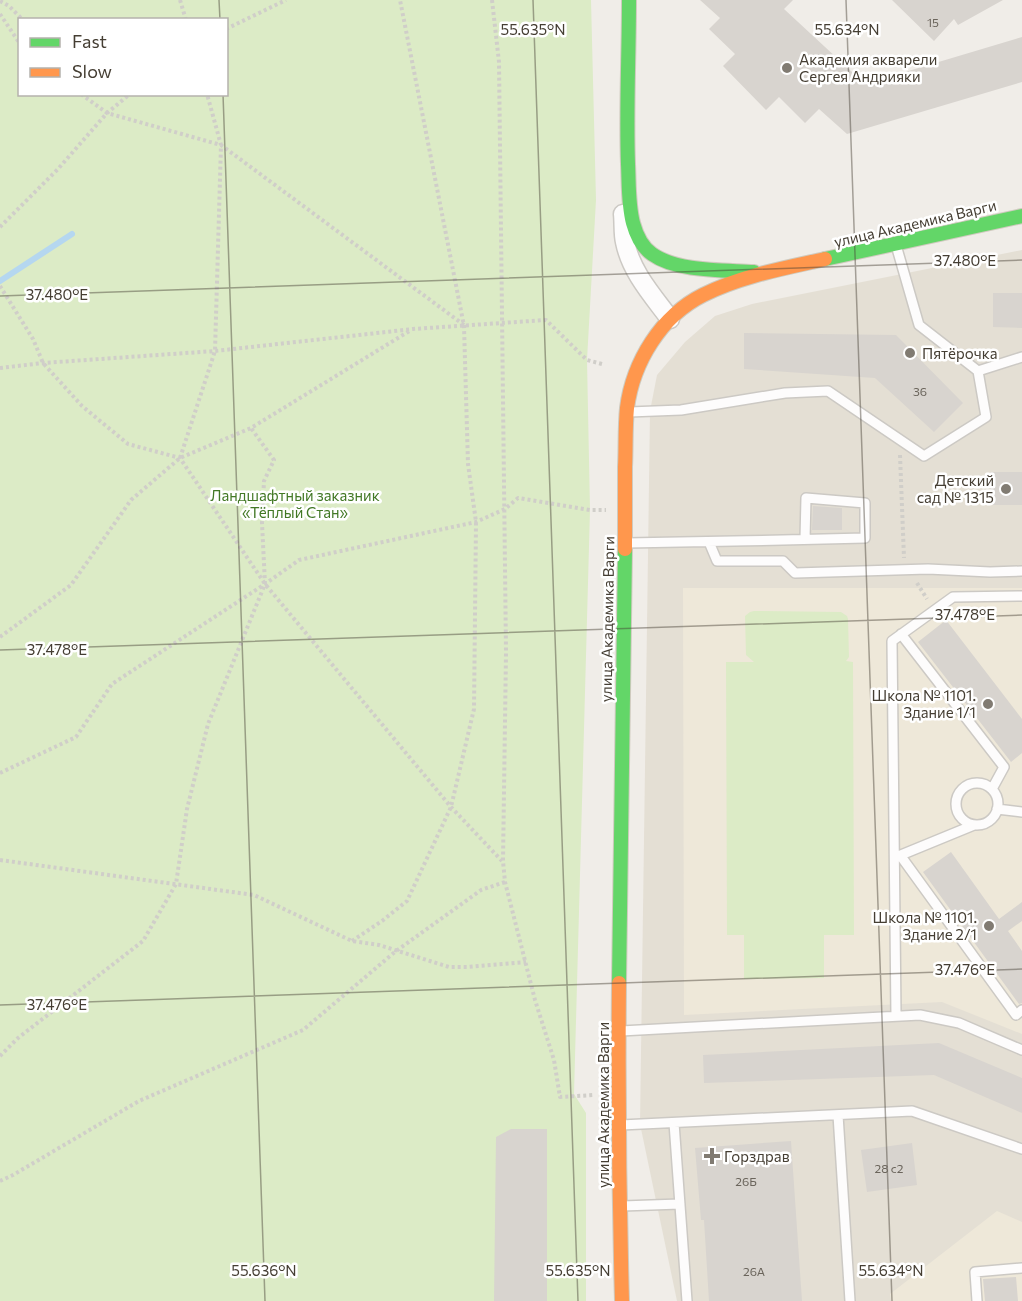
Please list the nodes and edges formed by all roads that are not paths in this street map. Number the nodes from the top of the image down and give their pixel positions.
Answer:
1 (629, 0) edge
2 (628, 162) junction
3 (1022, 216) edge
4 (895, 243) junction
5 (769, 273) junction
6 (670, 319) junction
7 (1022, 357) edge
8 (978, 371) junction
9 (626, 412) junction
10 (805, 539) junction
11 (709, 542) junction
12 (625, 543) junction
13 (1022, 571) edge
14 (1022, 596) edge
15 (901, 634) junction
16 (992, 789) junction
17 (997, 810) junction
18 (1022, 812) edge
19 (974, 825) junction
20 (897, 857) junction
21 (1022, 1010) edge
22 (896, 1016) junction
23 (619, 1031) junction
24 (1022, 1050) edge
25 (838, 1114) junction
26 (674, 1123) junction
27 (618, 1125) junction
28 (1022, 1149) edge
29 (680, 1204) junction
30 (619, 1206) junction
31 (1022, 1269) edge
32 (622, 1301) edge
33 (687, 1301) edge
34 (850, 1301) edge
35 (977, 1301) edge

1 - 2 street
2 - 5 street
2 - 6 street
3 - 4 street, улица Академика Варги
4 - 5 street, улица Академика Варги
4 - 8 lane
5 - 6 street, улица Академика Варги
6 - 9 street, улица Академика Варги
7 - 8 lane
8 - 9 lane
9 - 12 street, улица Академика Варги
10 - 10 lane
10 - 11 lane
11 - 12 lane
11 - 13 lane
12 - 23 street, улица Академика Варги
14 - 15 lane
15 - 16 lane
15 - 20 lane
16 - 17 lane
16 - 19 lane
17 - 18 lane
17 - 19 lane
19 - 20 lane
20 - 21 lane
20 - 22 lane
22 - 23 lane
22 - 24 lane
23 - 27 street, улица Академика Варги
25 - 26 lane
25 - 28 lane
25 - 34 lane
26 - 27 lane
26 - 29 lane
27 - 30 street, улица Академика Варги
29 - 30 lane
29 - 33 lane
30 - 32 street, улица Академика Варги
31 - 35 lane

